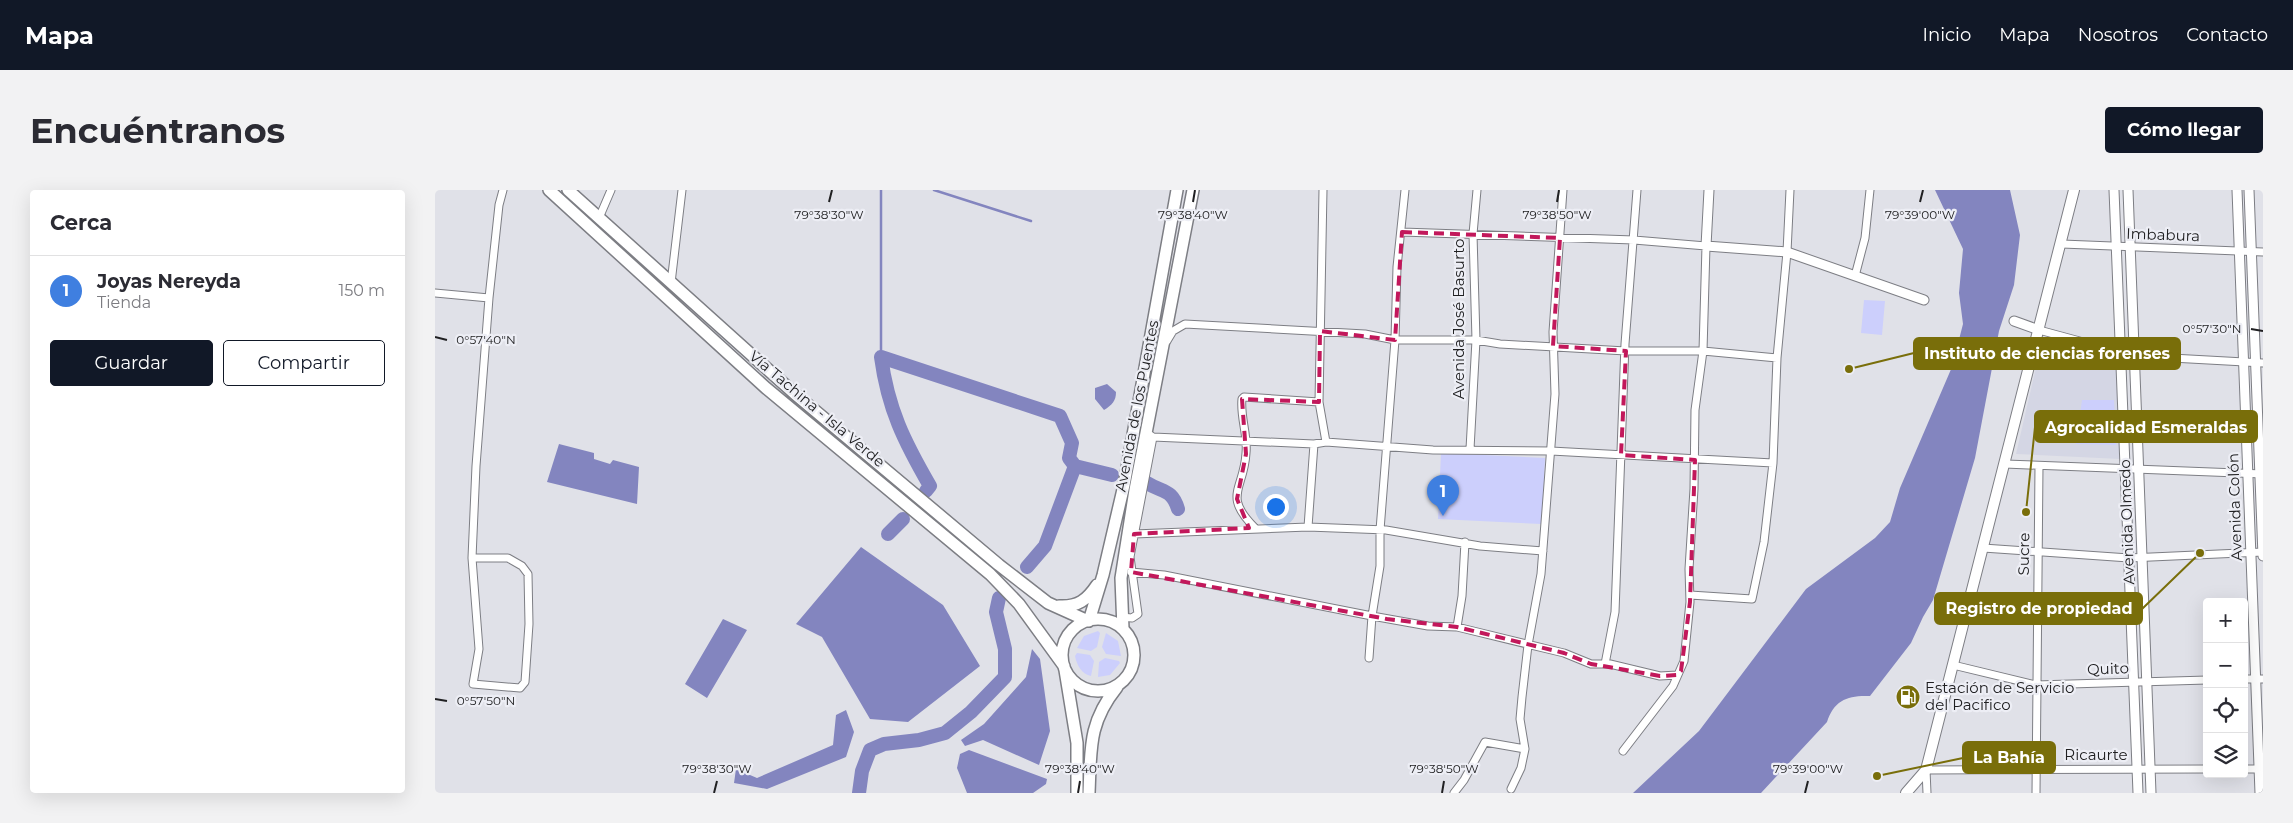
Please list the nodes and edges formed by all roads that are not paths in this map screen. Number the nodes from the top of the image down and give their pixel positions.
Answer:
1 (503, 190) edge
2 (549, 190) edge
3 (567, 190) edge
4 (611, 190) edge
5 (682, 190) edge
6 (1177, 190) edge
7 (1193, 190) edge
8 (1323, 190) edge
9 (1405, 190) edge
10 (1477, 190) edge
11 (1563, 190) edge
12 (1637, 190) edge
13 (1709, 190) edge
14 (1790, 190) edge
15 (1870, 190) edge
16 (2074, 190) edge
17 (2114, 190) edge
18 (2127, 190) edge
19 (2237, 190) edge
20 (2249, 190) edge
21 (599, 218) junction
22 (1402, 232) junction
23 (1473, 234) junction
24 (1560, 238) junction
25 (1634, 240) junction
26 (2061, 244) junction
27 (1706, 246) junction
28 (2117, 247) junction
29 (2129, 247) junction
30 (2239, 251) junction
31 (1787, 252) junction
32 (2251, 252) junction
33 (2263, 252) edge
34 (1855, 276) junction
35 (671, 283) junction
36 (435, 293) edge
37 (489, 298) junction
38 (1924, 300) dead end
39 (2014, 321) dead end
40 (2039, 330) junction
41 (1320, 331) junction
42 (1395, 340) junction
43 (1476, 340) junction
44 (1553, 346) junction
45 (1162, 351) junction
46 (1626, 351) junction
47 (1703, 351) junction
48 (2121, 354) junction
49 (2135, 356) junction
50 (1777, 358) junction
51 (2243, 362) junction
52 (2259, 363) edge
53 (1319, 402) junction
54 (1150, 435) junction
55 (1246, 442) junction
56 (1326, 442) junction
57 (1313, 444) junction
58 (1388, 447) junction
59 (1470, 449) junction
60 (1551, 451) junction
61 (1621, 455) junction
62 (1695, 460) junction
63 (1773, 463) junction
64 (2005, 464) junction
65 (2039, 466) junction
66 (2125, 469) junction
67 (2139, 470) junction
68 (2247, 474) junction
69 (2261, 474) edge
70 (1308, 527) junction
71 (1255, 528) junction
72 (1380, 530) junction
73 (1134, 534) junction
74 (1465, 542) junction
75 (1983, 548) junction
76 (1543, 551) junction
77 (2037, 553) junction
78 (2251, 553) junction
79 (2263, 553) edge
80 (2142, 557) junction
81 (472, 558) junction
82 (2129, 558) junction
83 (1131, 572) junction
84 (1103, 575) junction
85 (1690, 595) junction
86 (1048, 603) junction
87 (1372, 616) junction
88 (1089, 621) junction
89 (1122, 623) junction
90 (1457, 628) junction
91 (1528, 645) junction
92 (1369, 658) dead end
93 (1062, 664) junction
94 (1605, 664) junction
95 (1953, 665) junction
96 (1677, 676) junction
97 (2259, 679) edge
98 (2203, 680) edge
99 (2133, 682) junction
100 (2147, 682) junction
101 (1119, 684) junction
102 (2036, 685) junction
103 (1525, 749) junction
104 (1623, 751) dead end
105 (2036, 769) junction
106 (2137, 769) junction
107 (2150, 769) junction
108 (2203, 769) edge
109 (2248, 769) edge
110 (2261, 769) edge
111 (1925, 770) junction
112 (1511, 789) dead end
113 (1077, 793) edge
114 (1089, 793) edge
115 (1454, 793) edge
116 (1906, 793) edge
117 (1927, 793) edge
118 (2036, 793) edge
119 (2138, 793) edge
120 (2151, 793) edge
121 (2260, 793) edge

1 - 37 street
2 - 93 main road, Vía Tachina - Isla Verde
3 - 21 main road, Vía Tachina - Isla Verde
4 - 21 street
5 - 35 street
6 - 84 main road, Avenida de los Puentes
7 - 45 main road, Avenida de los Puentes
8 - 41 street
9 - 22 street
10 - 23 street, Avenida José Basurto
11 - 24 street
12 - 25 street
13 - 27 street
14 - 31 street
15 - 34 street
16 - 26 main road
17 - 28 street, Avenida Olmedo
18 - 29 street, Avenida Olmedo
19 - 30 street, Avenida Colón
20 - 32 street, Avenida Colón
21 - 35 main road, Vía Tachina - Isla Verde
22 - 23 street
22 - 42 street
23 - 24 street
23 - 43 street, Avenida José Basurto
24 - 25 street
24 - 44 street
25 - 27 street
25 - 46 street
26 - 28 street, Imbabura
26 - 40 main road
27 - 31 street
27 - 47 street
28 - 29 street, Imbabura
28 - 48 street, Avenida Olmedo
29 - 30 street, Imbabura
29 - 49 street, Avenida Olmedo
30 - 32 street, Imbabura
30 - 51 street, Avenida Colón
31 - 34 street
31 - 50 street
32 - 33 street, Imbabura
32 - 52 street, Avenida Colón
34 - 38 street
35 - 86 main road, Vía Tachina - Isla Verde
36 - 37 street
37 - 81 street
39 - 40 street
40 - 48 street
40 - 64 main road
41 - 42 street
41 - 45 street
41 - 53 street
42 - 43 street
42 - 58 street
43 - 44 street
43 - 59 street, Avenida José Basurto
44 - 46 street
44 - 60 street
45 - 54 main road, Avenida de los Puentes
46 - 47 street
46 - 61 street
47 - 50 street
47 - 62 street
48 - 49 street
48 - 66 street, Avenida Olmedo
49 - 51 street
49 - 67 street, Avenida Olmedo
50 - 63 street
51 - 52 street
51 - 68 street, Avenida Colón
52 - 69 street, Avenida Colón
53 - 55 street
53 - 56 street
54 - 55 street
54 - 73 street
54 - 89 main road, Avenida de los Puentes
55 - 57 street
55 - 71 street
56 - 57 street
56 - 58 street
57 - 70 street
58 - 59 street
58 - 72 street
59 - 60 street
60 - 61 street
60 - 76 street
61 - 62 street
61 - 94 street
62 - 63 street
62 - 85 street
63 - 85 street
64 - 65 street
64 - 75 main road
65 - 66 street
65 - 77 street, Sucre
66 - 67 street
66 - 82 street, Avenida Olmedo
67 - 68 street
67 - 80 street, Avenida Olmedo
68 - 69 street
68 - 78 street, Avenida Colón
69 - 79 street, Avenida Colón
70 - 71 street
70 - 72 street
71 - 73 street
72 - 74 street
72 - 87 street
73 - 83 street
74 - 76 street
74 - 90 street
75 - 77 street
75 - 95 main road
76 - 91 street
77 - 82 street
77 - 102 street, Sucre
78 - 79 street
78 - 80 street
78 - 97 street, Avenida Colón
80 - 82 street
80 - 100 street, Avenida Olmedo
81 - 81 street
82 - 99 street, Avenida Olmedo
83 - 87 street
83 - 89 street
84 - 86 main road
84 - 88 main road, Avenida de los Puentes
85 - 96 street
86 - 88 main road, Vía Tachina - Isla Verde
87 - 90 street
87 - 92 street
88 - 89 main road
88 - 93 main road
89 - 101 main road
90 - 91 street
91 - 94 street
91 - 103 street
93 - 101 main road
93 - 113 main road
94 - 96 street
95 - 102 street, Quito
95 - 111 main road
96 - 104 street
97 - 110 street, Avenida Colón
98 - 100 street, Quito
99 - 100 street, Quito
99 - 102 street, Quito
99 - 106 street, Avenida Olmedo
100 - 107 street, Avenida Olmedo
101 - 114 main road
102 - 105 street, Sucre
103 - 112 street
103 - 115 street
105 - 106 street, Ricaurte
105 - 111 street, Ricaurte
105 - 118 street, Sucre
106 - 107 street, Ricaurte
106 - 119 street, Avenida Olmedo
107 - 108 street, Ricaurte
107 - 120 street, Avenida Olmedo
109 - 110 street
110 - 121 street, Avenida Colón
111 - 116 main road
111 - 117 street

